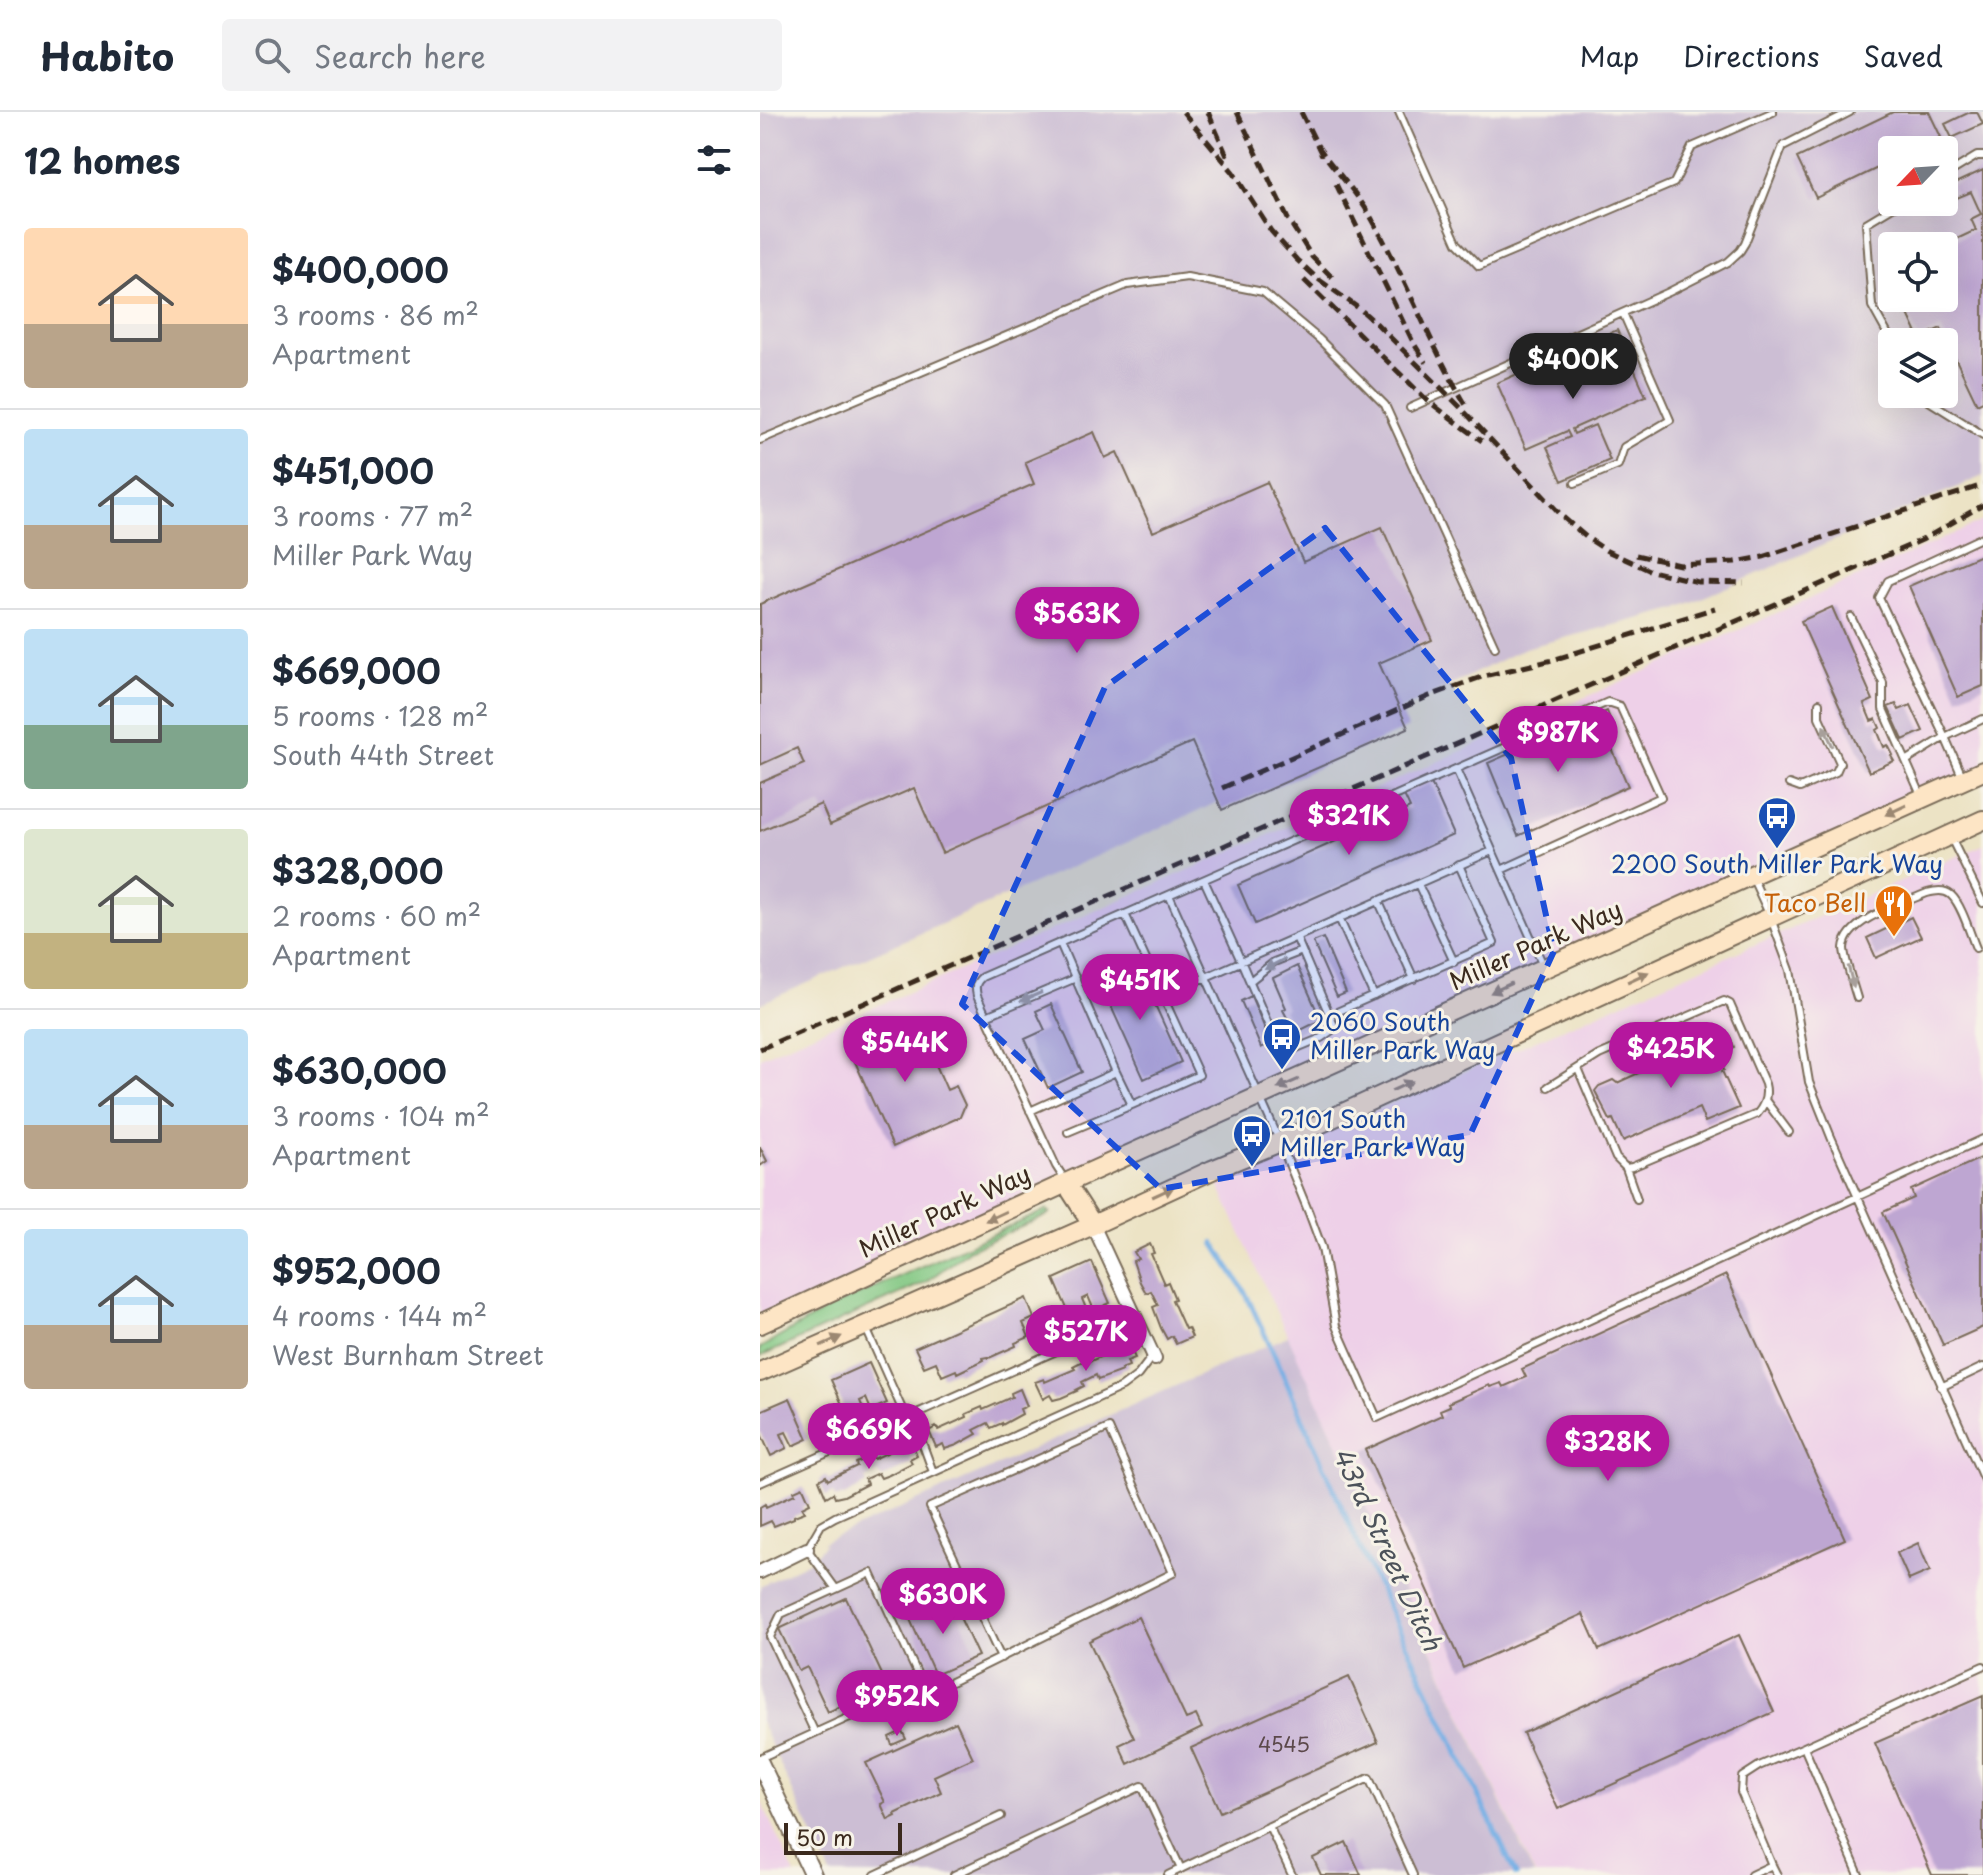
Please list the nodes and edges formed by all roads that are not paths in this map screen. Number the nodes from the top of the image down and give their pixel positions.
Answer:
1 (1399, 112) edge
2 (1773, 112) edge
3 (1850, 112) edge
4 (1983, 156) edge
5 (1958, 168) edge
6 (1878, 216) edge
7 (1623, 313) junction
8 (1884, 328) edge
9 (1410, 408) dead end
10 (1940, 408) edge
11 (1983, 435) edge
12 (760, 440) edge
13 (1575, 483) dead end
14 (1983, 537) edge
15 (1851, 617) dead end
16 (1495, 647) dead end
17 (1819, 703) dead end
18 (1983, 719) edge
19 (1945, 737) junction
20 (1906, 761) junction
21 (1456, 769) junction
22 (1983, 771) edge
23 (1963, 779) junction
24 (1789, 784) dead end
25 (1923, 798) junction
26 (1983, 820) edge
27 (1950, 835) junction
28 (1492, 851) junction
29 (1459, 865) junction
30 (1501, 870) junction
31 (1751, 876) junction
32 (1204, 880) junction
33 (1418, 884) junction
34 (1169, 895) junction
35 (1378, 900) junction
36 (1983, 903) edge
37 (1125, 914) junction
38 (1770, 916) junction
39 (1339, 918) junction
40 (1296, 937) junction
41 (1060, 943) junction
42 (1976, 948) dead end
43 (1302, 951) junction
44 (1241, 961) junction
45 (1454, 962) junction
46 (1545, 968) junction
47 (1206, 976) junction
48 (1076, 978) junction
49 (1414, 979) junction
50 (1250, 981) junction
51 (1163, 996) junction
52 (1374, 996) junction
53 (1857, 998) dead end
54 (1330, 1015) junction
55 (986, 1016) junction
56 (1578, 1069) junction
57 (1116, 1072) junction
58 (1548, 1087) dead end
59 (1259, 1097) junction
60 (1765, 1100) junction
61 (1132, 1105) junction
62 (1030, 1111) junction
63 (1068, 1132) dead end
64 (1789, 1132) dead end
65 (1983, 1139) edge
66 (1280, 1142) junction
67 (1626, 1168) junction
68 (1066, 1183) junction
69 (1859, 1197) junction
70 (1637, 1199) dead end
71 (1093, 1225) junction
72 (1135, 1316) junction
73 (760, 1324) edge
74 (865, 1326) junction
75 (1154, 1357) joint
76 (1983, 1367) edge
77 (760, 1372) edge
78 (1941, 1387) junction
79 (909, 1417) junction
80 (933, 1472) junction
81 (1983, 1478) edge
82 (760, 1483) edge
83 (807, 1549) junction
84 (760, 1572) edge
85 (836, 1589) junction
86 (1001, 1658) junction
87 (1983, 1666) edge
88 (922, 1684) junction
89 (815, 1733) junction
90 (1804, 1747) junction
91 (760, 1760) edge
92 (1001, 1816) dead end
93 (1269, 1826) junction
94 (1772, 1865) junction
95 (1181, 1869) junction
96 (813, 1875) edge
97 (875, 1875) edge
98 (954, 1875) edge
99 (1168, 1875) edge
100 (1292, 1875) edge
101 (1413, 1875) edge
102 (1751, 1875) edge
103 (1777, 1875) edge
104 (1859, 1875) edge

1 - 2 lane
3 - 7 lane
4 - 5 lane
6 - 8 lane
7 - 9 lane
7 - 13 lane
10 - 11 lane
12 - 16 lane
14 - 19 lane
15 - 20 lane
24 -> 17 lane
18 - 19 lane
19 - 20 lane
19 - 23 lane
20 - 25 lane
21 - 28 lane
21 - 30 lane
21 - 32 lane
22 - 23 main road, Miller Park Way
23 - 25 main road, Miller Park Way
25 -> 31 main road, Miller Park Way
26 - 27 main road
27 - 36 lane
27 - 38 main road
28 - 29 lane
28 - 30 lane
29 - 33 lane
29 - 45 lane
30 - 46 lane
31 - 38 lane
31 - 46 main road, Miller Park Way
32 - 34 lane
32 - 44 lane
33 - 35 lane
33 - 45 lane
34 - 37 lane
34 - 47 lane
35 - 39 lane
35 - 49 lane
37 - 41 lane
37 - 51 lane
66 -> 38 main road
38 - 69 lane
39 - 40 lane
39 - 52 lane
40 - 43 lane
40 - 44 lane
41 - 48 lane
41 - 55 lane
42 -> 53 lane
43 -> 50 lane
43 - 54 lane
44 - 47 lane
44 - 50 lane
45 - 49 lane
46 -> 59 main road, Miller Park Way
47 - 51 lane
47 - 59 lane
48 -> 55 lane
48 - 57 lane
49 - 52 lane
50 - 54 lane
51 - 61 lane
52 - 54 lane
55 - 62 lane
56 - 58 lane
56 - 60 lane
56 - 67 lane
57 - 61 lane
57 - 62 lane
59 - 66 lane
59 - 68 main road, Miller Park Way
60 - 64 lane
60 - 67 lane
61 - 63 lane
62 - 68 lane
65 - 69 lane
66 - 69 lane
71 -> 66 main road
67 - 70 lane
68 - 71 main road
68 -> 73 main road, Miller Park Way
69 - 78 lane
71 - 72 street
71 - 74 main road
72 - 75 street
72 - 79 lane
77 -> 74 main road
74 - 79 lane
75 - 80 lane
76 - 78 lane
78 - 81 lane
79 - 80 lane
79 - 82 lane
80 - 83 lane
83 - 84 street
83 - 85 lane
85 - 88 lane
85 - 89 lane
86 - 86 lane
86 - 88 lane
87 - 90 lane
88 - 89 lane
89 - 91 lane
90 - 94 lane
90 - 104 lane
91 - 96 street
92 - 97 lane
93 - 95 lane
93 - 100 lane
93 - 101 lane
94 - 102 lane
94 - 103 lane
95 - 98 lane
95 - 99 lane

